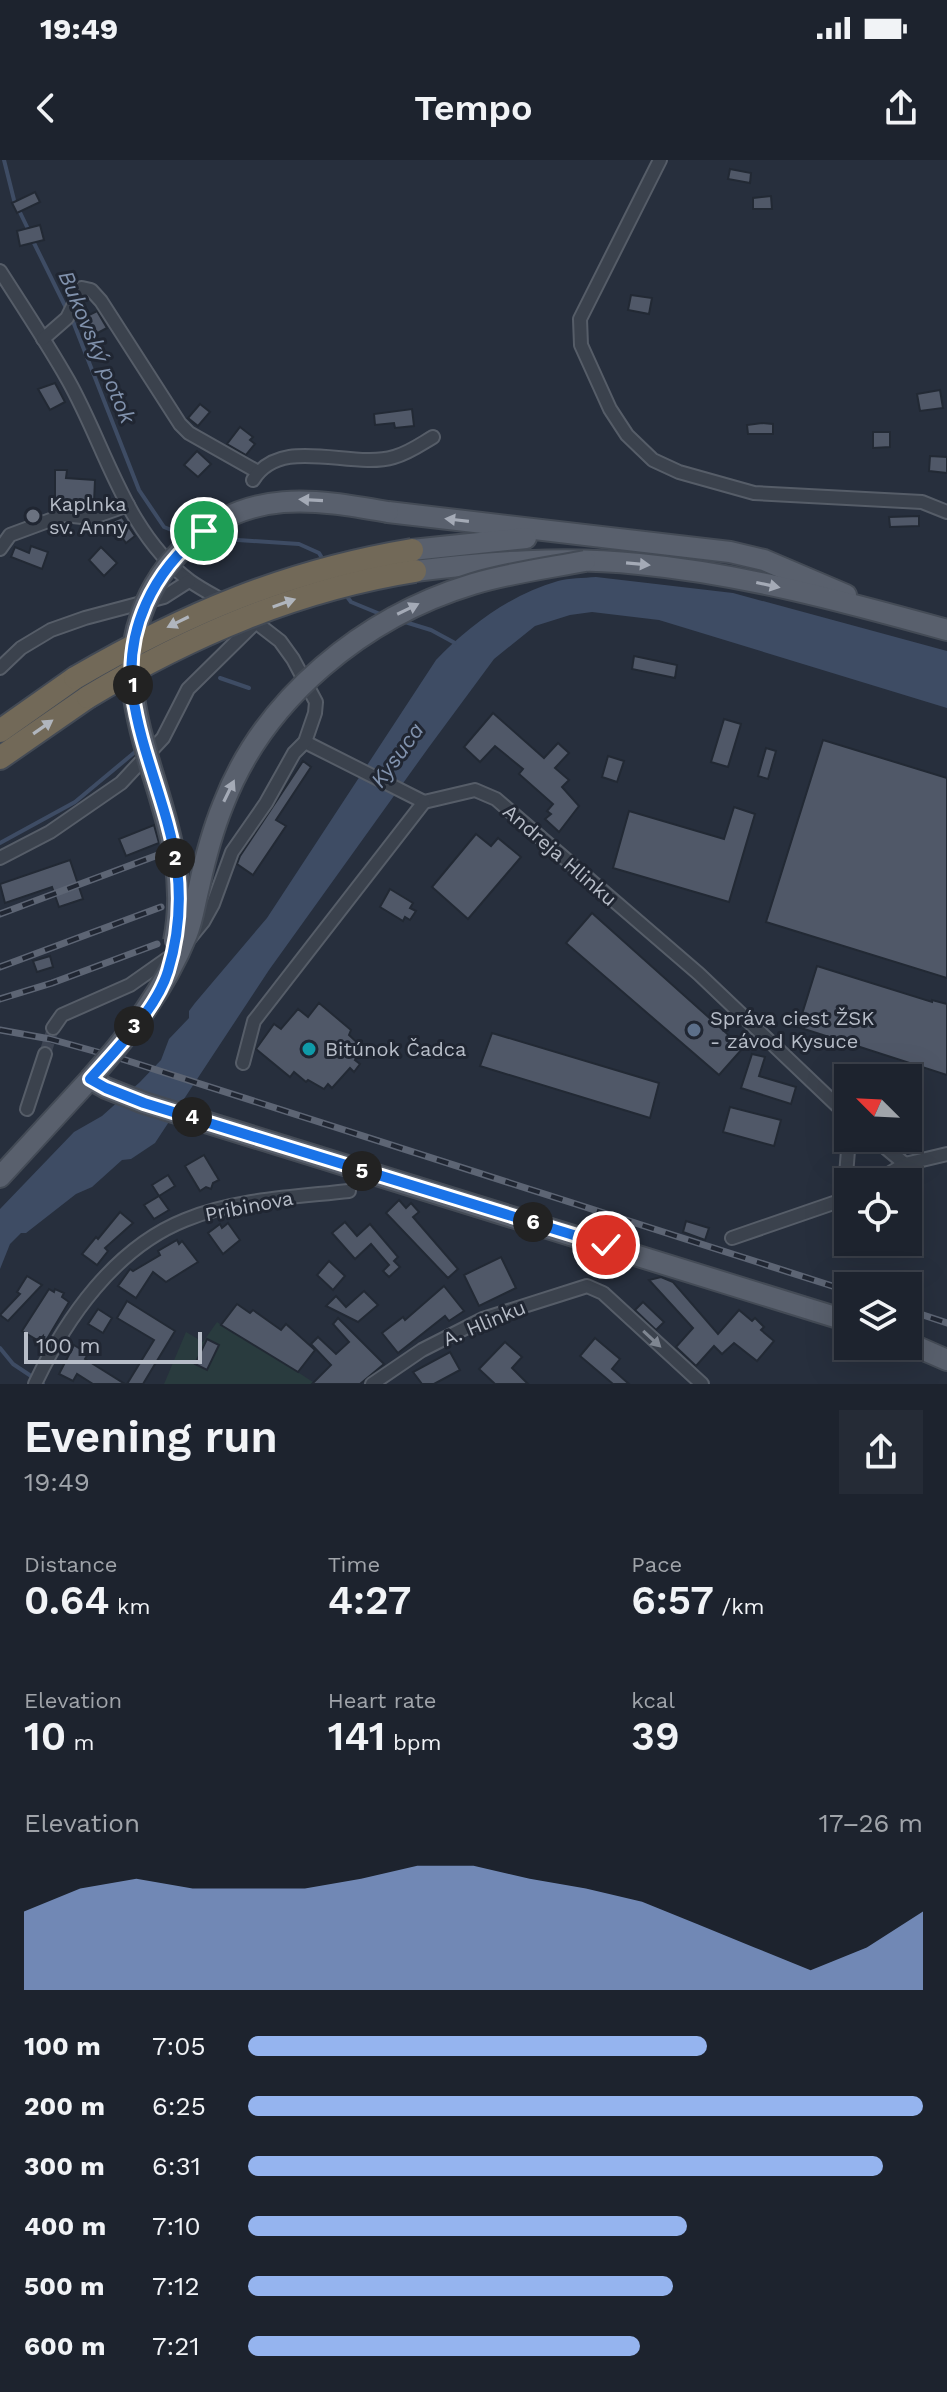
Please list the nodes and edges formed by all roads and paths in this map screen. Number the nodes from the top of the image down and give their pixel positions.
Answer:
1 (660, 160) edge
2 (0, 271) edge
3 (43, 339) junction
4 (433, 437) dead end
5 (128, 505) junction
6 (947, 512) edge
7 (590, 537) junction
8 (0, 549) edge
9 (414, 560) junction
10 (585, 561) junction
11 (189, 581) junction
12 (879, 611) junction
13 (256, 622) junction
14 (947, 630) edge
15 (0, 668) edge
16 (0, 731) edge
17 (305, 742) junction
18 (0, 758) edge
19 (419, 799) junction
20 (0, 858) edge
21 (168, 973) junction
22 (53, 1028) tunnel mouth
23 (45, 1054) tunnel mouth
24 (243, 1063) dead end
25 (90, 1079) junction
26 (834, 1103) edge
27 (27, 1109) dead end
28 (891, 1152) edge
29 (947, 1154) edge
30 (905, 1164) junction
31 (898, 1168) edge
32 (0, 1177) edge
33 (349, 1191) dead end
34 (834, 1203) edge
35 (732, 1238) dead end
36 (834, 1317) edge
37 (922, 1349) edge
38 (947, 1360) edge
39 (37, 1379) edge
40 (372, 1384) edge
41 (702, 1384) edge

1 - 6 street
2 - 3 street
3 - 4 street
3 - 5 street
5 - 8 street
5 - 11 street
7 - 9 main road
7 - 12 main road
7 -> 21 main road, bridge
9 - 10 main road, bridge
9 -> 16 highway, bridge
18 -> 9 highway, bridge
10 -> 12 main road
21 -> 10 main road, bridge
11 - 13 street
11 - 15 street
12 - 14 main road
13 - 17 street
13 - 20 street
17 - 19 street
17 - 22 street
19 - 24 street
19 - 26 street, Andreja Hlinku
21 - 25 main road, bridge
23 - 27 street
25 - 32 main road
25 - 36 main road
28 - 30 street
29 - 30 street
30 - 31 street
33 - 39 street, Pribinova
34 - 35 street
37 - 38 main road
40 -> 41 street, A. Hlinku

